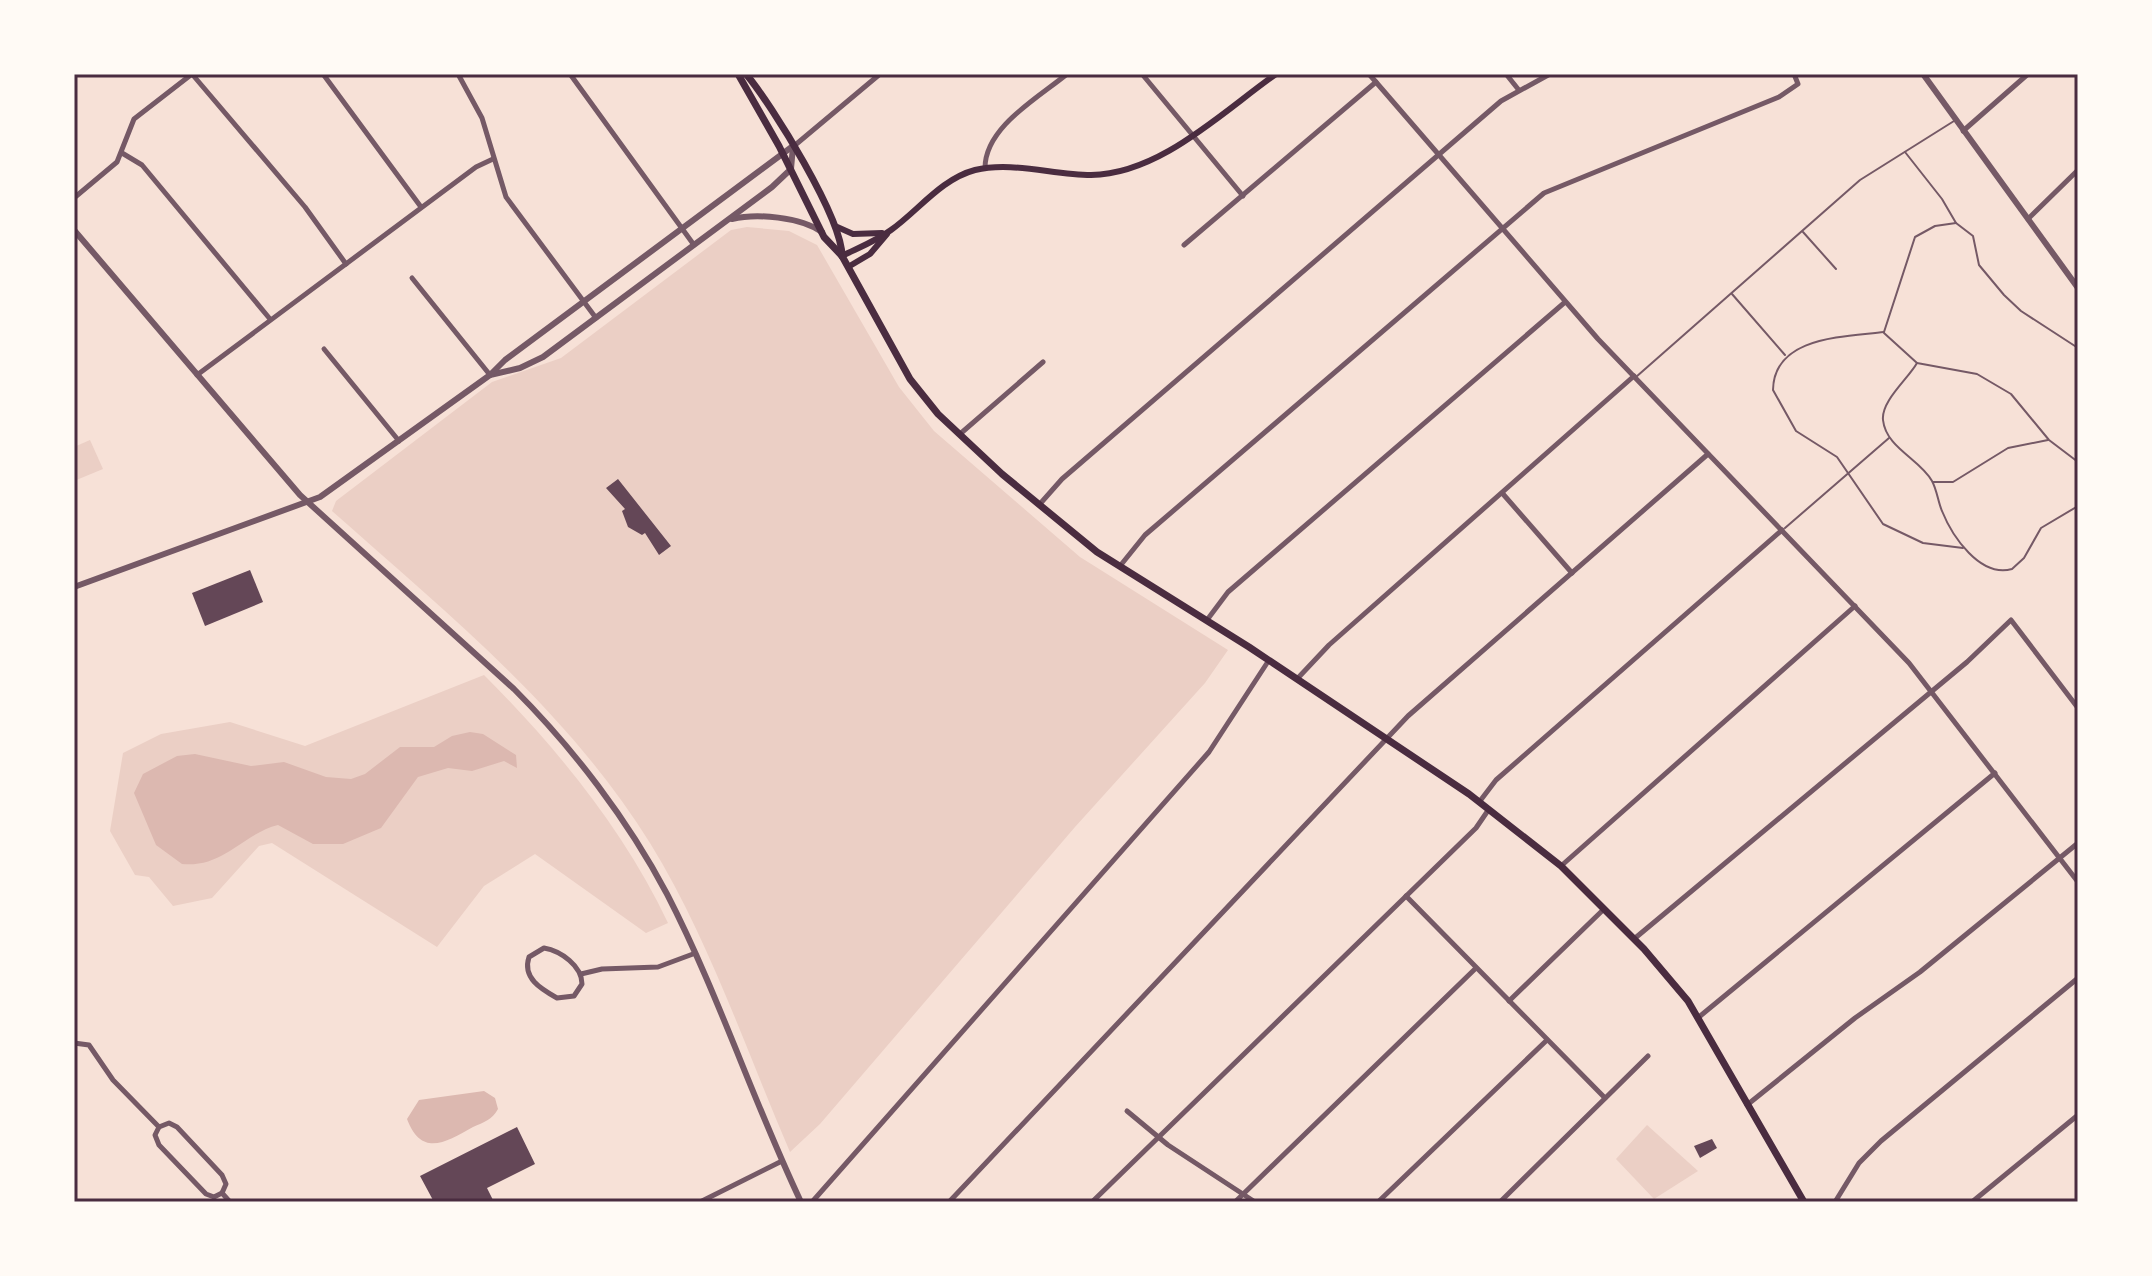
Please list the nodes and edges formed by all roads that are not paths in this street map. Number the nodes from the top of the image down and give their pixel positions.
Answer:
1 (192, 74) edge
2 (323, 74) edge
3 (570, 74) edge
4 (738, 74) edge
5 (746, 74) edge
6 (880, 74) edge
7 (1067, 74) edge
8 (1142, 74) edge
9 (1276, 74) edge
10 (1369, 74) edge
11 (1506, 74) edge
12 (1550, 74) edge
13 (1794, 74) edge
14 (1923, 74) edge
15 (2028, 74) edge
16 (461, 75) edge
17 (1376, 82) junction
18 (1518, 89) junction
19 (1955, 121) junction
20 (1962, 132) junction
21 (1192, 133) junction
22 (793, 146) junction
23 (1904, 151) junction
24 (122, 153) junction
25 (783, 154) junction
26 (1439, 156) junction
27 (493, 159) junction
28 (985, 168) junction
29 (791, 169) junction
30 (2078, 170) edge
31 (1243, 196) junction
32 (74, 198) edge
33 (421, 207) junction
34 (729, 219) junction
35 (2027, 220) junction
36 (1956, 223) junction
37 (834, 226) junction
38 (682, 229) junction
39 (1502, 229) junction
40 (74, 230) edge
41 (889, 231) junction
42 (1802, 231) junction
43 (822, 232) junction
44 (694, 245) junction
45 (1184, 245) dead end
46 (842, 256) junction
47 (346, 264) junction
48 (848, 267) junction
49 (1836, 269) dead end
50 (412, 278) dead end
51 (2078, 288) edge
52 (1731, 293) junction
53 (584, 301) junction
54 (1564, 302) junction
55 (596, 318) junction
56 (270, 319) junction
57 (1884, 332) junction
58 (2078, 348) edge
59 (324, 349) dead end
60 (1786, 356) junction
61 (1043, 362) dead end
62 (1917, 363) junction
63 (197, 375) junction
64 (490, 375) junction
65 (1634, 377) junction
66 (960, 435) junction
67 (1890, 437) junction
68 (2049, 440) junction
69 (399, 441) junction
70 (1708, 454) junction
71 (2078, 462) edge
72 (1849, 472) junction
73 (1932, 481) junction
74 (1503, 494) junction
75 (308, 503) junction
76 (1039, 505) junction
77 (2078, 506) edge
78 (1782, 530) junction
79 (1963, 548) junction
80 (1120, 567) junction
81 (1572, 573) junction
82 (74, 587) edge
83 (1855, 606) junction
84 (1207, 620) junction
85 (1269, 660) junction
86 (1297, 679) junction
87 (1931, 691) junction
88 (2078, 708) edge
89 (1387, 739) junction
90 (1995, 773) junction
91 (1480, 801) junction
92 (1489, 808) junction
93 (2078, 843) edge
94 (2060, 857) junction
95 (1561, 866) junction
96 (2078, 882) edge
97 (1406, 896) junction
98 (1604, 909) junction
99 (1634, 939) junction
100 (693, 954) junction
101 (1476, 968) junction
102 (581, 974) junction
103 (2078, 978) edge
104 (1509, 1001) junction
105 (1699, 1017) junction
106 (1547, 1040) junction
107 (74, 1043) edge
108 (1648, 1056) dead end
109 (1605, 1098) junction
110 (1746, 1105) junction
111 (1127, 1111) dead end
112 (2078, 1115) edge
113 (159, 1127) junction
114 (1158, 1138) junction
115 (782, 1161) junction
116 (222, 1193) junction
117 (1244, 1193) junction
118 (230, 1202) edge
119 (700, 1202) edge
120 (801, 1202) edge
121 (812, 1202) edge
122 (949, 1202) edge
123 (1092, 1202) edge
124 (1235, 1202) edge
125 (1255, 1202) edge
126 (1378, 1202) edge
127 (1500, 1202) edge
128 (1804, 1202) edge
129 (1835, 1202) edge
130 (1972, 1202) edge

1 - 24 street
1 - 47 street
2 - 33 street
3 - 38 street
4 - 25 main road
5 - 22 main road
6 - 22 street
7 - 28 street
8 - 21 street
9 - 21 main road
10 - 17 street
11 - 18 street
12 - 18 street
13 - 39 street
14 - 19 street
15 - 20 street
16 - 27 street
17 - 26 street
17 - 31 street
18 - 26 street
19 - 20 street
19 - 23 lane
20 - 35 street
21 - 28 main road
21 - 31 street
22 - 25 street
22 - 29 street
22 - 37 main road
23 - 36 lane
23 - 42 lane
24 - 32 street
24 - 56 street
25 - 29 main road
25 - 38 street
26 - 39 street
26 - 76 street
27 - 33 street
27 - 53 street
28 - 41 main road
29 - 34 street
29 - 43 main road
30 - 35 street
31 - 45 street
33 - 47 street
34 - 43 street
34 - 44 street
35 - 51 street
36 - 57 lane
36 - 58 lane
37 - 41 main road
37 - 46 main road
38 - 44 street
38 - 53 street
39 - 54 street
39 - 80 street
40 - 63 street
41 - 46 main road
41 - 48 main road
42 - 49 lane
42 - 52 lane
43 - 46 main road
44 - 55 street
46 - 48 main road
47 - 56 street
48 - 66 main road
50 - 64 street
52 - 60 lane
52 - 65 lane
53 - 55 street
53 - 64 street
54 - 65 street
54 - 84 street
55 - 64 street
56 - 63 street
57 - 60 lane
57 - 62 lane
59 - 69 street
60 - 72 lane
61 - 66 street
62 - 67 lane
62 - 68 lane
63 - 75 street
64 - 69 street
65 - 70 street
65 - 74 street
66 - 76 main road
67 - 72 lane
67 - 73 lane
68 - 71 lane
68 - 73 lane
69 - 75 street
70 - 78 street
70 - 81 street
72 - 78 lane
72 - 79 lane
73 - 79 lane
74 - 81 street
74 - 86 street
75 - 82 street
75 - 100 street
76 - 80 main road
77 - 79 lane
78 - 83 street
78 - 91 street
80 - 84 main road
81 - 89 street
83 - 87 street
83 - 95 street
84 - 85 main road
85 - 86 main road
85 - 121 street
86 - 89 main road
87 - 88 street
87 - 90 street
87 - 99 street
89 - 91 main road
89 - 122 street
90 - 94 street
90 - 105 street
91 - 92 main road
92 - 95 main road
92 - 97 street
93 - 94 street
94 - 96 street
94 - 110 street
95 - 98 main road
97 - 101 street
97 - 114 street
98 - 99 main road
98 - 104 street
99 - 105 main road
100 - 102 street
100 - 115 street
101 - 104 street
101 - 117 street
102 - 102 street
103 - 129 street
104 - 106 street
105 - 110 main road
106 - 109 street
106 - 126 street
107 - 113 street
108 - 109 street
109 - 127 street
110 - 128 main road
111 - 114 street
112 - 130 street
113 - 116 street
113 - 116 street
114 - 117 street
114 - 123 street
115 - 119 street
115 - 120 street
116 - 118 street
117 - 124 street
117 - 125 street

